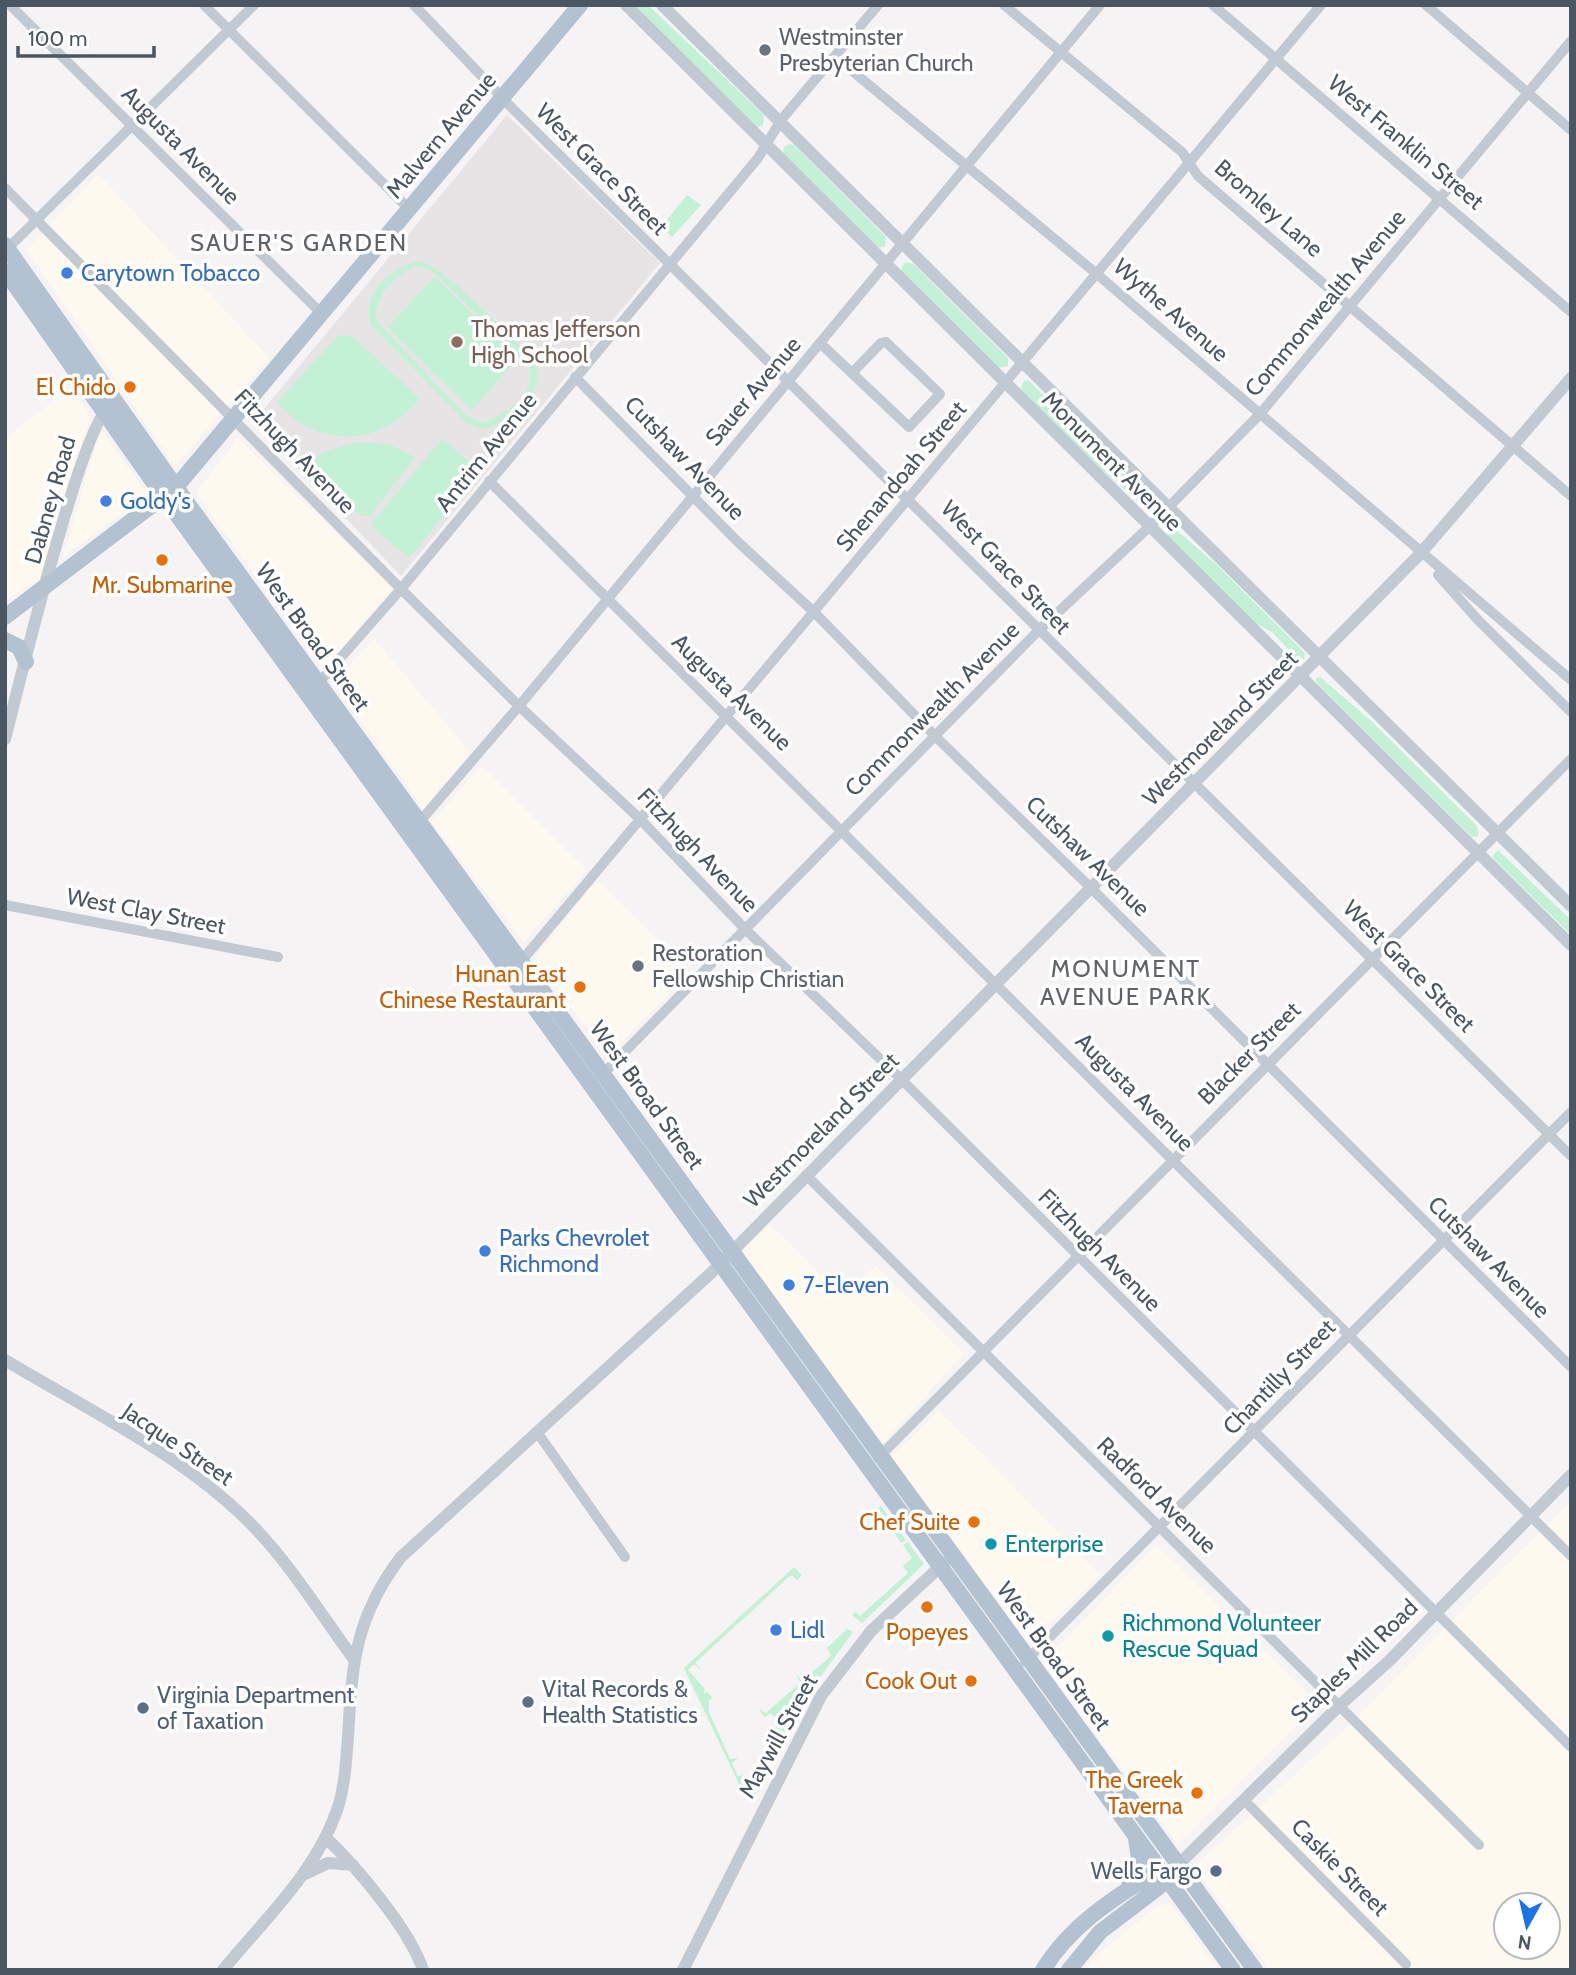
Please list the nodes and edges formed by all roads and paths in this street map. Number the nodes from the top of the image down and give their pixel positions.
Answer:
1 (10, 5) edge
2 (204, 5) edge
3 (254, 5) edge
4 (414, 5) edge
5 (580, 5) edge
6 (626, 5) edge
7 (662, 5) edge
8 (1004, 5) edge
9 (1100, 5) edge
10 (1213, 5) edge
11 (1321, 5) edge
12 (1426, 5) edge
13 (875, 6) edge
14 (229, 30) junction
15 (1571, 41) edge
16 (1062, 52) junction
17 (834, 60) junction
18 (1278, 60) junction
19 (1528, 94) junction
20 (503, 97) junction
21 (781, 120) junction
22 (133, 128) junction
23 (1571, 130) edge
24 (768, 143) junction
25 (1190, 163) junction
26 (967, 167) junction
27 (5, 188) edge
28 (1441, 198) junction
29 (409, 209) junction
30 (37, 221) junction
31 (904, 243) junction
32 (6, 248) edge
33 (670, 264) junction
34 (886, 264) junction
35 (5, 271) edge
36 (1098, 275) junction
37 (1350, 306) junction
38 (1571, 312) edge
39 (322, 314) junction
40 (820, 343) junction
41 (1024, 361) junction
42 (852, 373) junction
43 (575, 377) junction
44 (1571, 378) edge
45 (789, 381) junction
46 (1006, 385) junction
47 (109, 406) junction
48 (1259, 414) junction
49 (235, 418) junction
50 (1513, 448) junction
51 (489, 481) junction
52 (171, 492) junction
53 (692, 496) junction
54 (1571, 496) edge
55 (909, 499) junction
56 (1168, 507) junction
57 (1149, 527) junction
58 (1420, 554) junction
59 (47, 586) junction
60 (401, 589) junction
61 (607, 599) junction
62 (814, 612) junction
63 (5, 617) edge
64 (1038, 631) junction
65 (5, 640) edge
66 (1320, 658) junction
67 (26, 662) junction
68 (1301, 677) junction
69 (1571, 680) edge
70 (314, 689) junction
71 (519, 706) junction
72 (1571, 712) edge
73 (728, 715) junction
74 (935, 736) junction
75 (5, 739) edge
76 (1571, 759) edge
77 (1195, 783) junction
78 (640, 819) junction
79 (414, 827) junction
80 (842, 831) junction
81 (1496, 833) junction
82 (1477, 852) junction
83 (1091, 888) junction
84 (5, 905) edge
85 (1571, 906) edge
86 (745, 929) junction
87 (1571, 945) edge
88 (278, 957) dead end
89 (1373, 959) junction
90 (516, 966) junction
91 (996, 982) junction
92 (1266, 1064) junction
93 (598, 1078) junction
94 (901, 1079) junction
95 (1571, 1112) edge
96 (1549, 1134) junction
97 (1571, 1156) edge
98 (1172, 1159) junction
99 (806, 1175) junction
100 (1443, 1241) junction
101 (727, 1256) junction
102 (1076, 1257) junction
103 (1349, 1335) junction
104 (981, 1352) junction
105 (5, 1360) edge
106 (1571, 1367) edge
107 (1255, 1431) junction
108 (537, 1432) junction
109 (876, 1461) junction
110 (1571, 1475) edge
111 (1531, 1516) junction
112 (1160, 1527) junction
113 (1571, 1556) edge
114 (625, 1557) dead end
115 (947, 1560) junction
116 (1436, 1612) junction
117 (353, 1658) junction
118 (1022, 1665) junction
119 (1340, 1705) junction
120 (1571, 1747) edge
121 (1244, 1800) junction
122 (1134, 1832) junction
123 (326, 1838) junction
124 (1479, 1845) dead end
125 (353, 1865) junction
126 (1172, 1870) junction
127 (299, 1878) junction
128 (1128, 1889) junction
129 (1406, 1964) dead end
130 (223, 1970) edge
131 (423, 1970) edge
132 (682, 1970) edge
133 (1043, 1970) edge
134 (1069, 1970) edge
135 (1233, 1970) edge
136 (1255, 1970) edge

1 - 22 street, Augusta Avenue
2 - 14 street
3 - 14 street
4 - 20 street, West Grace Street
5 - 20 main road, Malvern Avenue
6 - 24 street, Monument Avenue
7 - 21 street, Monument Avenue
8 - 16 street, Bromley Lane
9 - 16 street, Sauer Avenue
10 - 18 street, West Franklin Street
11 - 18 street, Shenandoah Street
12 - 19 street
13 - 17 street, Antrim Avenue
14 - 22 street
14 - 29 street
15 - 19 street, Commonwealth Avenue
16 - 25 street, Bromley Lane
16 - 26 street, Sauer Avenue
17 - 21 street, Antrim Avenue
17 - 26 street, Wythe Avenue
18 - 25 street, Shenandoah Street
18 - 28 street, West Franklin Street
19 - 23 street
19 - 28 street, Commonwealth Avenue
20 - 29 main road, Malvern Avenue
20 - 33 street, West Grace Street
21 - 24 street, Antrim Avenue
21 - 31 street, Monument Avenue
22 - 30 street
22 - 39 street, Augusta Avenue
24 - 33 street, Antrim Avenue
24 - 34 street, Monument Avenue
25 - 36 street, Shenandoah Street
25 - 37 street, Bromley Lane
26 - 31 street, Sauer Avenue
26 - 36 street, Wythe Avenue
27 - 30 street, Fitzhugh Avenue
28 - 37 street, Commonwealth Avenue
28 - 38 street, West Franklin Street
29 - 39 main road, Malvern Avenue
30 - 32 street
30 - 49 street, Fitzhugh Avenue
31 - 34 street, Sauer Avenue
31 - 41 street, Monument Avenue
32 - 47 main road, West Broad Street
33 - 43 street, Antrim Avenue
33 - 45 street, West Grace Street
34 - 40 street, Sauer Avenue
34 - 46 street, Monument Avenue
35 - 47 main road, West Broad Street
36 - 41 street, Shenandoah Street
36 - 48 street, Wythe Avenue
37 - 48 street, Commonwealth Avenue
37 - 50 street, Bromley Lane
39 - 49 main road, Malvern Avenue
40 - 42 street
40 - 45 street, Sauer Avenue
41 - 46 street, Shenandoah Street
41 - 56 street, Monument Avenue
42 - 42 street
43 - 51 street, Antrim Avenue
43 - 53 street, Cutshaw Avenue
44 - 50 street, Westmoreland Street
45 - 53 street, Sauer Avenue
45 - 55 street, West Grace Street
46 - 55 street, Shenandoah Street
46 - 57 street, Monument Avenue
47 - 52 main road, West Broad Street
47 - 59 street, Dabney Road
48 - 56 street, Commonwealth Avenue
48 - 58 street, Wythe Avenue
49 - 52 main road, Malvern Avenue
49 - 60 street, Fitzhugh Avenue
50 - 54 street, Bromley Lane
50 - 58 street, Westmoreland Street
51 - 60 street, Antrim Avenue
51 - 61 street, Augusta Avenue
52 - 59 main road, Malvern Avenue
52 - 70 main road, West Broad Street
53 - 61 street, Sauer Avenue
53 - 62 street, Cutshaw Avenue
55 - 62 street, Shenandoah Street
55 - 64 street, West Grace Street
56 - 57 street, Commonwealth Avenue
56 - 66 street, Monument Avenue
57 - 64 street, Commonwealth Avenue
57 - 68 street, Monument Avenue
58 - 66 street, Westmoreland Street
58 - 69 street, Wythe Avenue
58 - 72 street
59 - 63 main road, Malvern Avenue
59 - 67 street, Dabney Road
60 - 70 street, Antrim Avenue
60 - 71 street, Fitzhugh Avenue
61 - 71 street, Sauer Avenue
61 - 73 street, Augusta Avenue
62 - 73 street, Shenandoah Street
62 - 74 street, Cutshaw Avenue
64 - 74 street, Commonwealth Avenue
64 - 77 street, West Grace Street
65 - 67 main road
66 - 68 street, Westmoreland Street
66 - 81 street, Monument Avenue
67 - 75 street, Dabney Road
68 - 77 street, Westmoreland Street
68 - 82 street, Monument Avenue
70 - 79 main road, West Broad Street
71 - 78 street, Fitzhugh Avenue
71 - 79 street, Sauer Avenue
73 - 78 street, Shenandoah Street
73 - 80 street, Augusta Avenue
74 - 80 street, Commonwealth Avenue
74 - 83 street, Cutshaw Avenue
76 - 81 street, Blacker Street
77 - 83 street, Westmoreland Street
77 - 89 street, West Grace Street
78 - 86 street, Fitzhugh Avenue
78 - 90 street, Shenandoah Street
79 - 90 main road, West Broad Street
80 - 86 street, Commonwealth Avenue
80 - 91 street, Augusta Avenue
81 - 82 street, Blacker Street
81 - 85 street, Monument Avenue
82 - 87 street, Monument Avenue
82 - 89 street, Blacker Street
83 - 91 street, Westmoreland Street
83 - 92 street, Cutshaw Avenue
84 - 88 street, West Clay Street
86 - 93 street, Commonwealth Avenue
86 - 94 street, Fitzhugh Avenue
89 - 92 street, Blacker Street
89 - 96 street, West Grace Street
90 - 93 main road, West Broad Street
91 - 94 street, Westmoreland Street
91 - 98 street, Augusta Avenue
92 - 98 street, Blacker Street
92 - 100 street, Cutshaw Avenue
93 - 101 main road, West Broad Street
94 - 99 street, Westmoreland Street
94 - 102 street, Fitzhugh Avenue
95 - 96 street, Chantilly Street
96 - 97 street, West Grace Street
96 - 100 street, Chantilly Street
98 - 102 street, Blacker Street
98 - 103 street, Augusta Avenue
99 - 101 street, Westmoreland Street
99 - 104 street, Radford Avenue
100 - 103 street, Chantilly Street
100 - 106 street, Cutshaw Avenue
101 - 108 street, Westmoreland Street
101 - 109 main road, West Broad Street
102 - 104 street, Blacker Street
102 - 107 street, Fitzhugh Avenue
103 - 107 street, Chantilly Street
103 - 111 street, Augusta Avenue
104 - 109 street, Blacker Street
104 - 112 street, Radford Avenue
105 - 117 street, Jacque Street
107 - 112 street, Chantilly Street
107 - 116 street, Fitzhugh Avenue
108 - 114 street
108 - 117 street, Westmoreland Street
109 - 115 main road, West Broad Street
110 - 111 street, Staples Mill Road
111 - 113 street, Augusta Avenue
111 - 116 street, Staples Mill Road
112 - 118 street, Chantilly Street
112 - 119 street, Radford Avenue
115 - 118 main road, West Broad Street
115 - 132 street, Maywill Street
116 - 119 street, Staples Mill Road
116 - 120 street, Fitzhugh Avenue
117 - 123 street, Westmoreland Street
118 - 122 main road, West Broad Street
118 - 126 main road, West Broad Street
119 - 121 street, Staples Mill Road
119 - 124 street, Radford Avenue
121 - 126 street, Staples Mill Road
121 - 129 street, Caskie Street
122 - 126 main road, West Broad Street
122 - 128 main road
123 - 125 street
123 - 127 street, Westmoreland Street
125 - 127 street
125 - 131 street
126 - 128 main road, Staples Mill Road
126 - 134 main road, Staples Mill Road
126 - 135 main road, West Broad Street
126 - 136 main road, West Broad Street
127 - 130 street, Westmoreland Street
128 - 133 main road, Staples Mill Road

